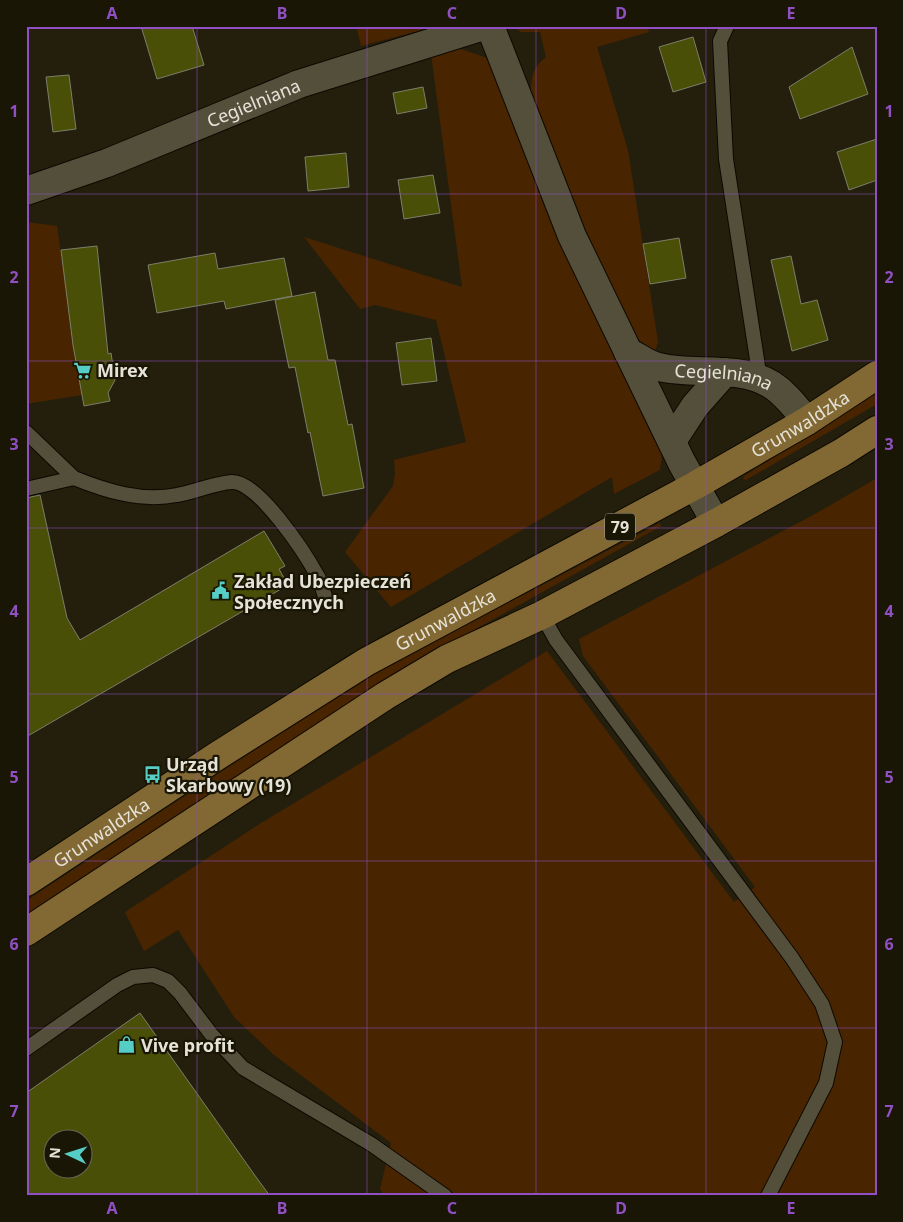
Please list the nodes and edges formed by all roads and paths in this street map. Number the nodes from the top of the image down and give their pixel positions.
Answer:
1 (484, 26) edge
2 (490, 26) edge
3 (727, 26) edge
4 (26, 191) edge
5 (628, 352) junction
6 (725, 372) junction
7 (877, 375) edge
8 (760, 379) junction
9 (807, 420) junction
10 (877, 430) edge
11 (26, 432) edge
12 (672, 441) junction
13 (74, 478) junction
14 (696, 486) junction
15 (26, 489) edge
16 (716, 524) junction
17 (325, 596) dead end
18 (542, 614) junction
19 (26, 882) edge
20 (26, 932) edge
21 (26, 1049) edge
22 (446, 1196) edge
23 (768, 1196) edge

1 - 4 street, Cegielniana
2 - 5 street
3 - 8 lane
5 - 6 street, Cegielniana
5 - 12 street
6 - 8 street, Cegielniana
6 - 12 street
7 - 9 main road, Grunwaldzka / 79
8 - 9 street, Cegielniana
9 - 14 main road, Grunwaldzka / 79
10 - 16 main road, Grunwaldzka / 79
11 - 13 lane
12 - 14 street
13 - 15 lane
13 - 17 lane
14 - 16 street
14 - 19 main road, Grunwaldzka / 79
16 - 18 main road, Grunwaldzka / 79
18 - 20 main road, Grunwaldzka / 79
18 - 23 lane
21 - 22 lane

